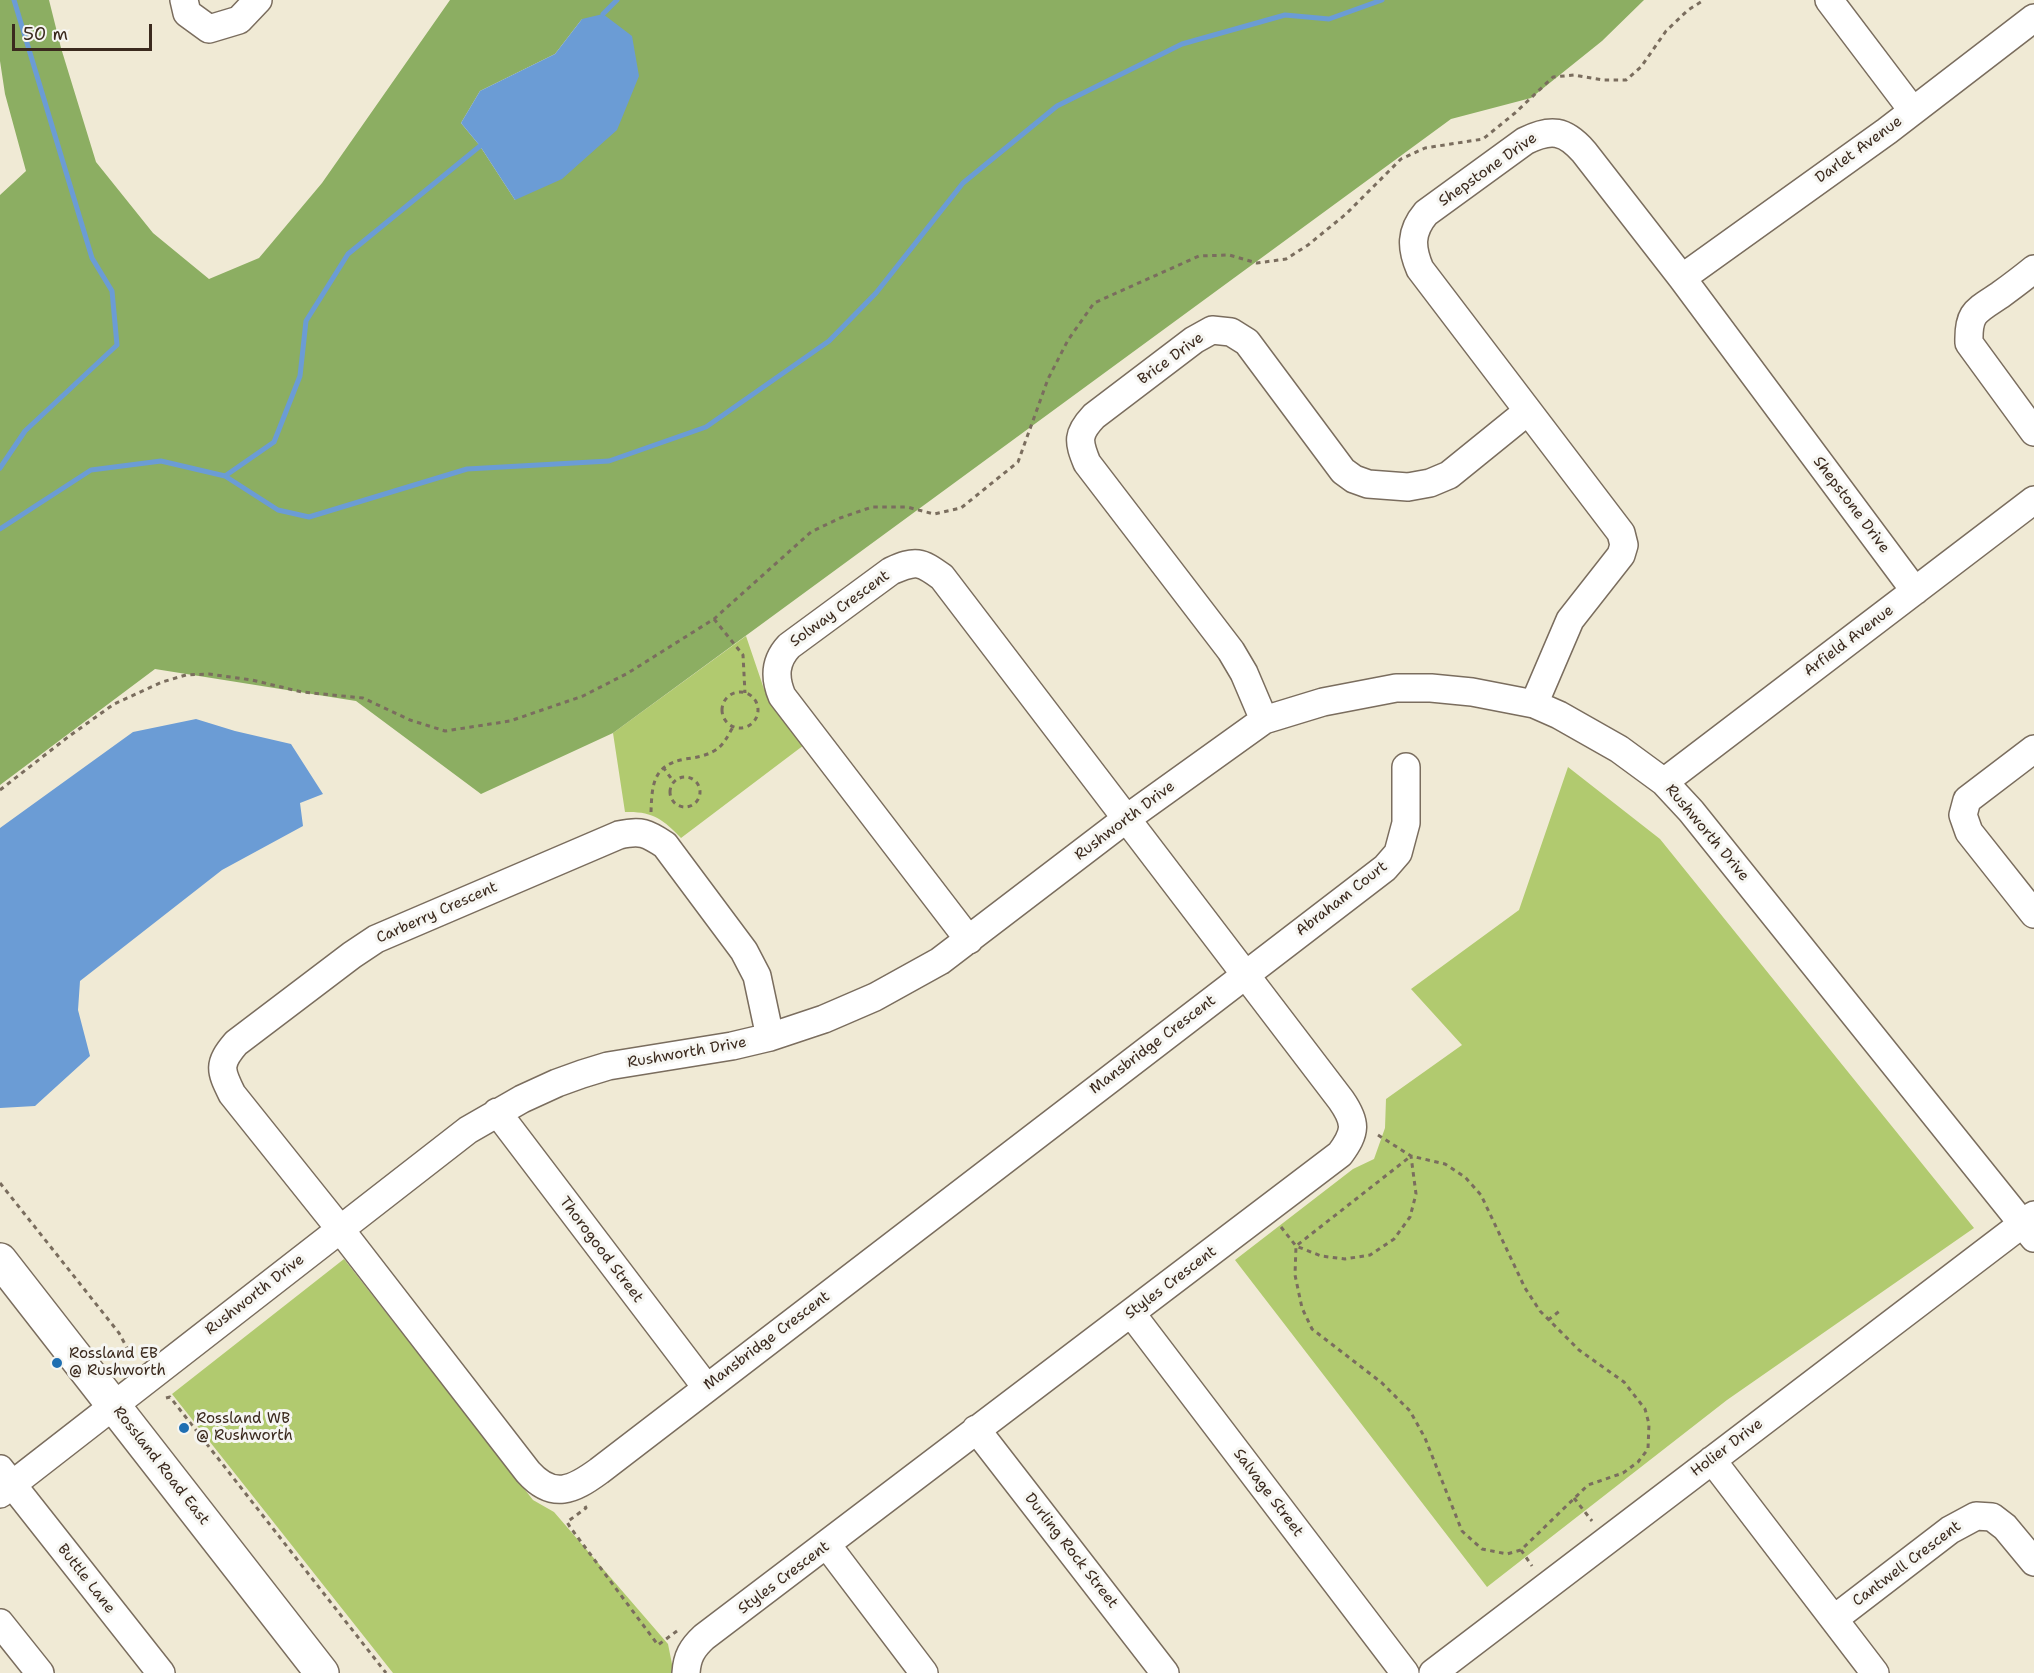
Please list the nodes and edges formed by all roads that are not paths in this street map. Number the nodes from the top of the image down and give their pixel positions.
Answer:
1 (184, 0) edge
2 (258, 0) edge
3 (1829, 0) edge
4 (2034, 18) edge
5 (1913, 111) junction
6 (2034, 269) edge
7 (1682, 279) junction
8 (1528, 411) junction
9 (2034, 432) edge
10 (2034, 501) edge
11 (1915, 591) junction
12 (1534, 704) junction
13 (1263, 720) junction
14 (2034, 749) edge
15 (1406, 767) dead end
16 (1664, 782) junction
17 (1126, 819) junction
18 (2034, 914) edge
19 (969, 940) junction
20 (1245, 975) junction
21 (770, 1038) junction
22 (497, 1112) junction
23 (2030, 1226) edge
24 (340, 1229) junction
25 (0, 1260) edge
26 (1131, 1314) junction
27 (706, 1387) junction
28 (114, 1405) junction
29 (976, 1430) junction
30 (1712, 1460) junction
31 (4, 1482) edge
32 (827, 1545) junction
33 (2034, 1562) edge
34 (1834, 1619) junction
35 (0, 1623) edge
36 (40, 1673) edge
37 (161, 1673) edge
38 (321, 1673) edge
39 (686, 1673) edge
40 (924, 1673) edge
41 (1165, 1673) edge
42 (1405, 1673) edge
43 (1432, 1673) edge
44 (1875, 1673) edge

1 - 2 street
3 - 5 street
4 - 5 street, Darlet Avenue
5 - 7 street, Darlet Avenue
6 - 9 street
7 - 8 street, Shepstone Drive
7 - 11 street, Shepstone Drive
8 - 12 street, Shepstone Drive
8 - 13 street, Brice Drive
10 - 11 street, Arfield Avenue
11 - 16 street, Arfield Avenue
12 - 13 street, Rushworth Drive
12 - 16 street, Rushworth Drive
13 - 17 street, Rushworth Drive
14 - 18 street
15 - 20 street, Abraham Court
16 - 23 street, Rushworth Drive
17 - 19 street, Rushworth Drive
17 - 19 street, Solway Crescent
17 - 20 street, Styles Crescent
19 - 21 street, Rushworth Drive
20 - 26 street, Styles Crescent
20 - 27 street, Mansbridge Crescent
21 - 22 street, Rushworth Drive
21 - 24 street, Carberry Crescent
22 - 24 street, Rushworth Drive
22 - 27 street, Thorogood Street
23 - 30 street, Holier Drive
24 - 27 street, Mansbridge Crescent
24 - 28 street, Rushworth Drive
25 - 28 main road, Rossland Road East
26 - 29 street, Styles Crescent
26 - 42 street, Salvage Street
28 - 31 street, Rushworth Drive
28 - 38 main road, Rossland Road East
29 - 32 street, Styles Crescent
29 - 41 street, Durling Rock Street
30 - 34 street
30 - 43 street, Holier Drive
31 - 37 street, Buttle Lane
32 - 39 street, Styles Crescent
32 - 40 street
33 - 34 street, Cantwell Crescent
34 - 44 street
35 - 36 street

